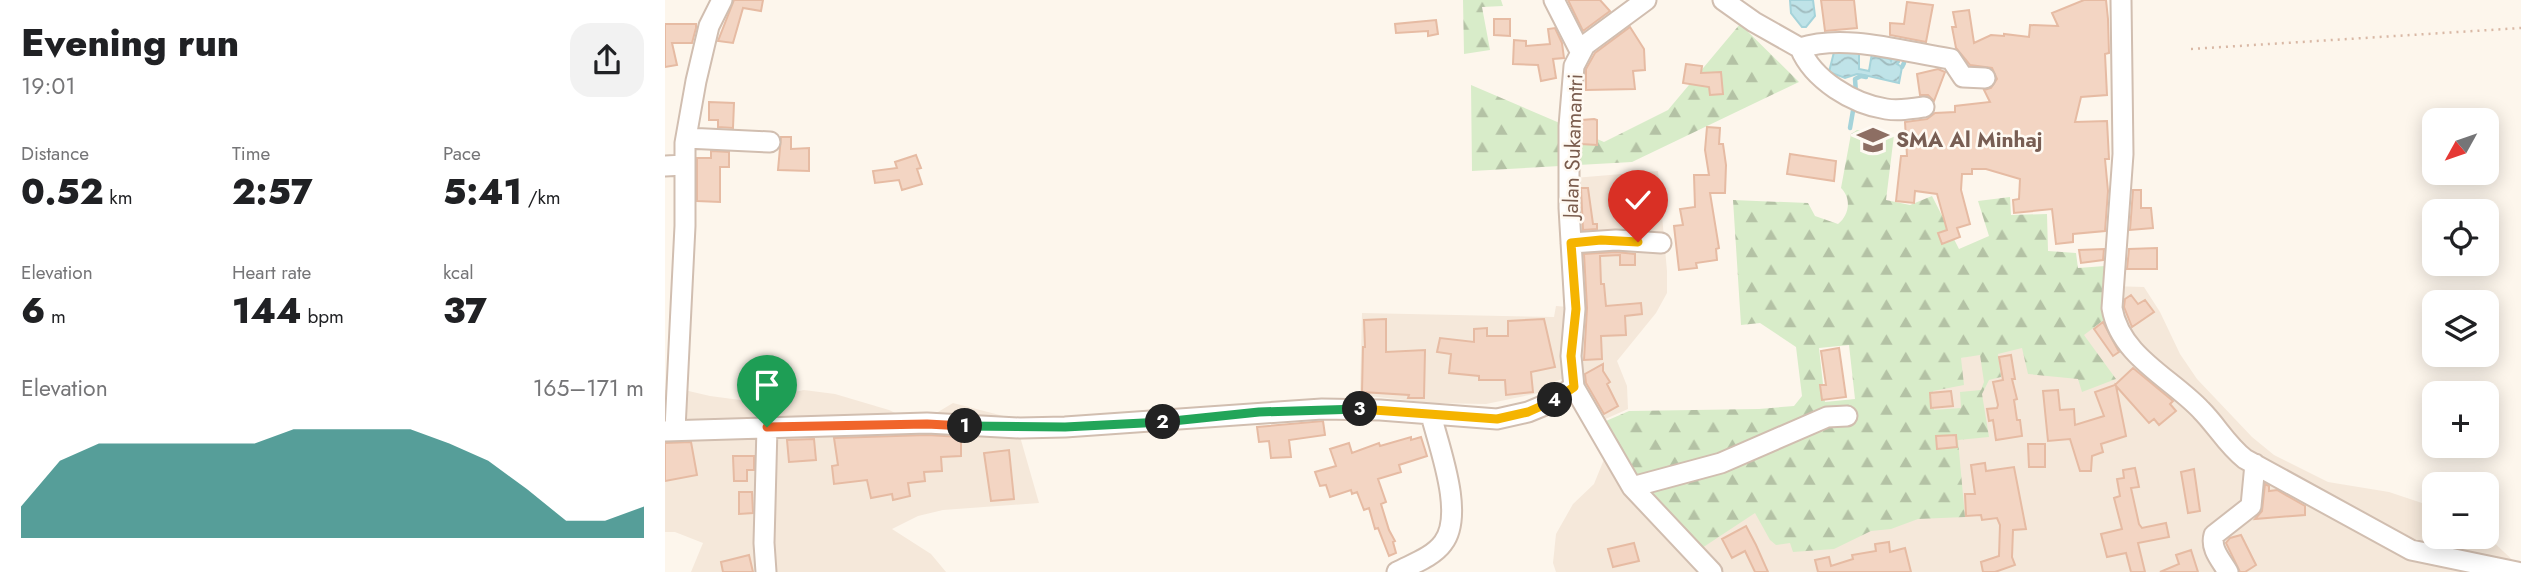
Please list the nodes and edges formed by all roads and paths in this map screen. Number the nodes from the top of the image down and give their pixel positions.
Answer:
1 (722, 0) edge
2 (1554, 0) edge
3 (1646, 0) edge
4 (1723, 0) edge
5 (2121, 0) edge
6 (2521, 28) edge
7 (1800, 48) junction
8 (2191, 49) dead end
9 (1580, 51) junction
10 (1985, 78) dead end
11 (1924, 107) dead end
12 (686, 138) junction
13 (771, 142) dead end
14 (674, 165) edge
15 (1571, 243) junction
16 (1661, 243) dead end
17 (673, 306) edge
18 (1574, 387) junction
19 (1431, 415) junction
20 (1847, 416) dead end
21 (767, 427) junction
22 (670, 430) edge
23 (2255, 464) junction
24 (1632, 486) junction
25 (767, 572) edge
26 (1397, 572) edge
27 (1712, 572) edge
28 (2228, 572) edge
29 (2517, 572) edge

1 - 12 street
2 - 9 street
3 - 9 street, Jalan Sukamantri
4 - 7 street
5 - 23 street
6 - 8 path
7 - 10 street
7 - 11 street
9 - 15 street, Jalan Sukamantri
12 - 13 street
12 - 14 street
14 - 17 street
15 - 16 street
15 - 18 street, Jalan Sukamantri
17 - 22 street
18 - 19 street
18 - 24 street, Jalan Sukamantri
19 - 21 street
19 - 26 street
20 - 24 street
21 - 22 street
21 - 25 street
23 - 28 street
23 - 29 street
24 - 27 street, Jalan Sukamantri

